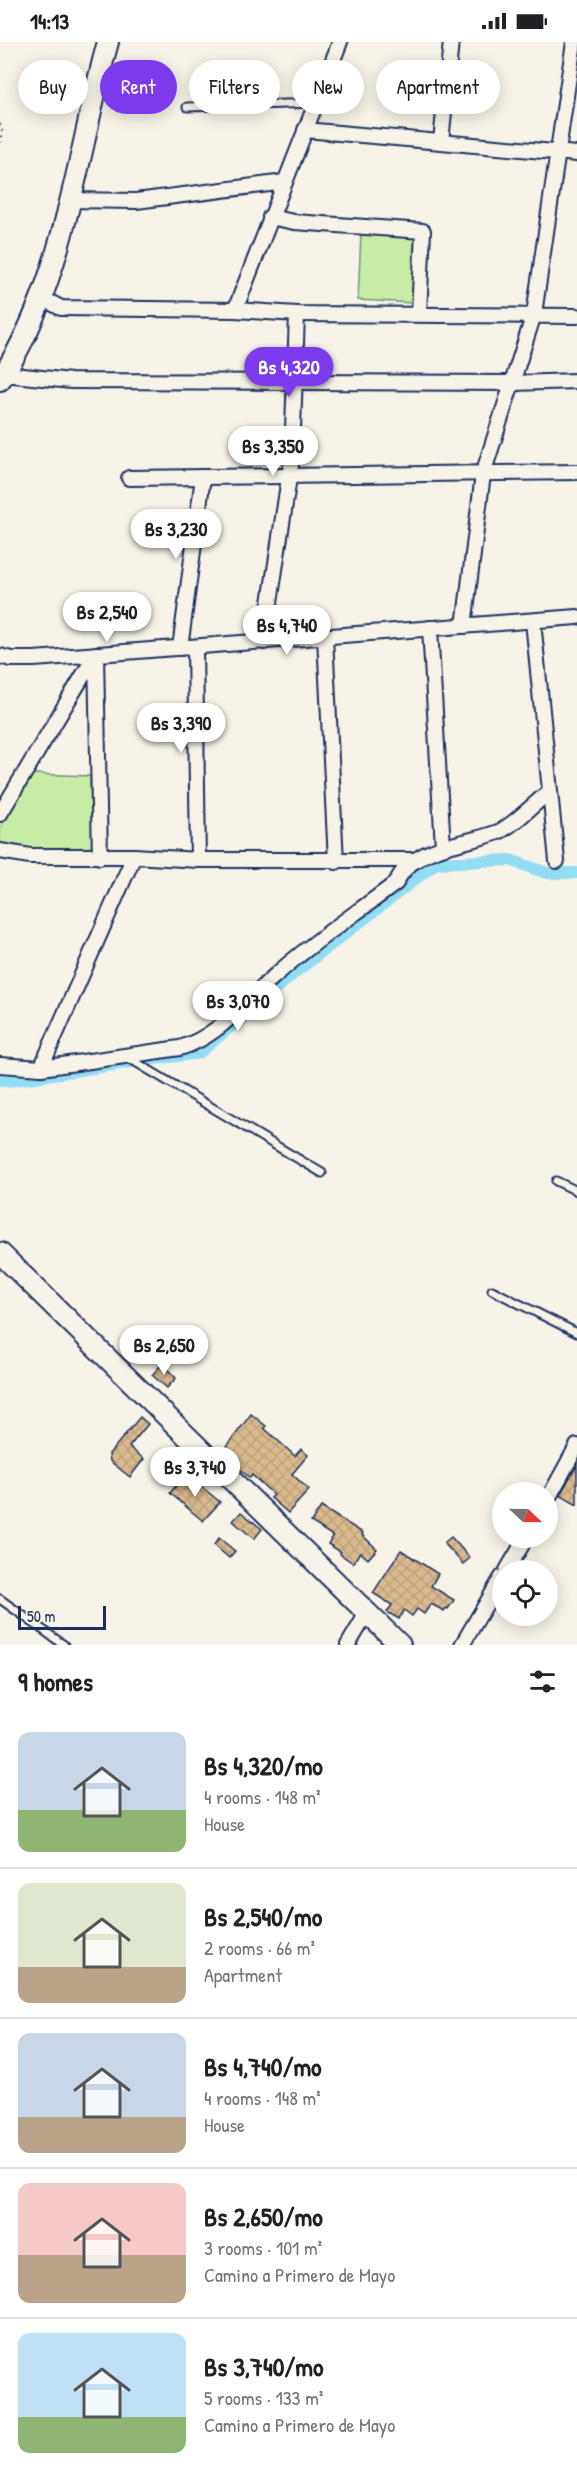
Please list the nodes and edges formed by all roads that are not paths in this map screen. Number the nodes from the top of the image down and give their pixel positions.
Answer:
1 (108, 42) edge
2 (340, 42) edge
3 (451, 42) edge
4 (574, 42) edge
5 (333, 60) edge
6 (292, 105) edge
7 (187, 108) dead end
8 (312, 114) edge
9 (305, 130) junction
10 (441, 142) junction
11 (557, 152) junction
12 (577, 153) edge
13 (285, 182) junction
14 (70, 200) junction
15 (270, 217) junction
16 (40, 297) junction
17 (235, 310) junction
18 (297, 314) junction
19 (419, 314) junction
20 (534, 314) junction
21 (577, 316) edge
22 (2, 377) edge
23 (577, 381) edge
24 (295, 382) junction
25 (513, 383) junction
26 (577, 472) edge
27 (483, 474) junction
28 (289, 476) junction
29 (203, 477) junction
30 (129, 478) dead end
31 (577, 617) edge
32 (533, 621) junction
33 (464, 626) junction
34 (430, 628) junction
35 (325, 637) junction
36 (264, 642) junction
37 (195, 647) junction
38 (180, 648) junction
39 (96, 654) junction
40 (0, 656) edge
41 (550, 791) junction
42 (0, 814) edge
43 (443, 847) junction
44 (0, 851) edge
45 (134, 856) junction
46 (100, 857) junction
47 (198, 860) junction
48 (417, 860) junction
49 (557, 861) dead end
50 (336, 862) junction
51 (124, 1056) junction
52 (0, 1065) edge
53 (41, 1068) junction
54 (322, 1173) dead end
55 (556, 1181) dead end
56 (577, 1191) edge
57 (0, 1253) edge
58 (492, 1290) dead end
59 (577, 1333) edge
60 (577, 1446) edge
61 (557, 1482) edge
62 (492, 1594) edge
63 (0, 1599) edge
64 (367, 1613) junction
65 (64, 1645) edge
66 (348, 1645) edge
67 (400, 1645) edge
68 (462, 1645) edge

1 - 14 main road
2 - 5 street
3 - 10 street
4 - 11 street
6 - 7 lane
8 - 9 street
9 - 10 street
9 - 13 street
10 - 11 street
11 - 12 street
11 - 20 street
13 - 14 street
13 - 15 street
14 - 16 main road
15 - 17 street
15 - 19 street
16 - 17 street
16 - 22 main road
17 - 18 street
18 - 19 street
18 - 24 street
19 - 20 street
20 - 21 street
20 - 25 street
22 - 24 street
23 - 25 street
24 - 25 street
24 - 28 street
25 - 27 street
26 - 27 street
27 - 28 street
27 - 33 street
28 - 29 street
28 - 36 street
29 - 30 street
29 - 38 street
31 - 32 street
32 - 33 street
32 - 41 street
33 - 34 street
34 - 35 street
34 - 43 street
35 - 36 street
35 - 50 street
36 - 37 street
37 - 38 street
37 - 47 street
38 - 39 street
39 - 40 street
39 - 42 street
39 - 46 street
41 - 43 street
41 - 49 street
43 - 48 street
44 - 46 street
45 - 46 street
45 - 47 street
45 - 53 street
47 - 50 street
48 - 50 street
48 - 51 street
51 - 53 street
51 - 54 lane
52 - 53 street
55 - 56 lane
57 - 64 main road
58 - 59 lane
60 - 61 street
62 - 68 street
63 - 65 lane
64 - 66 street
64 - 67 main road

